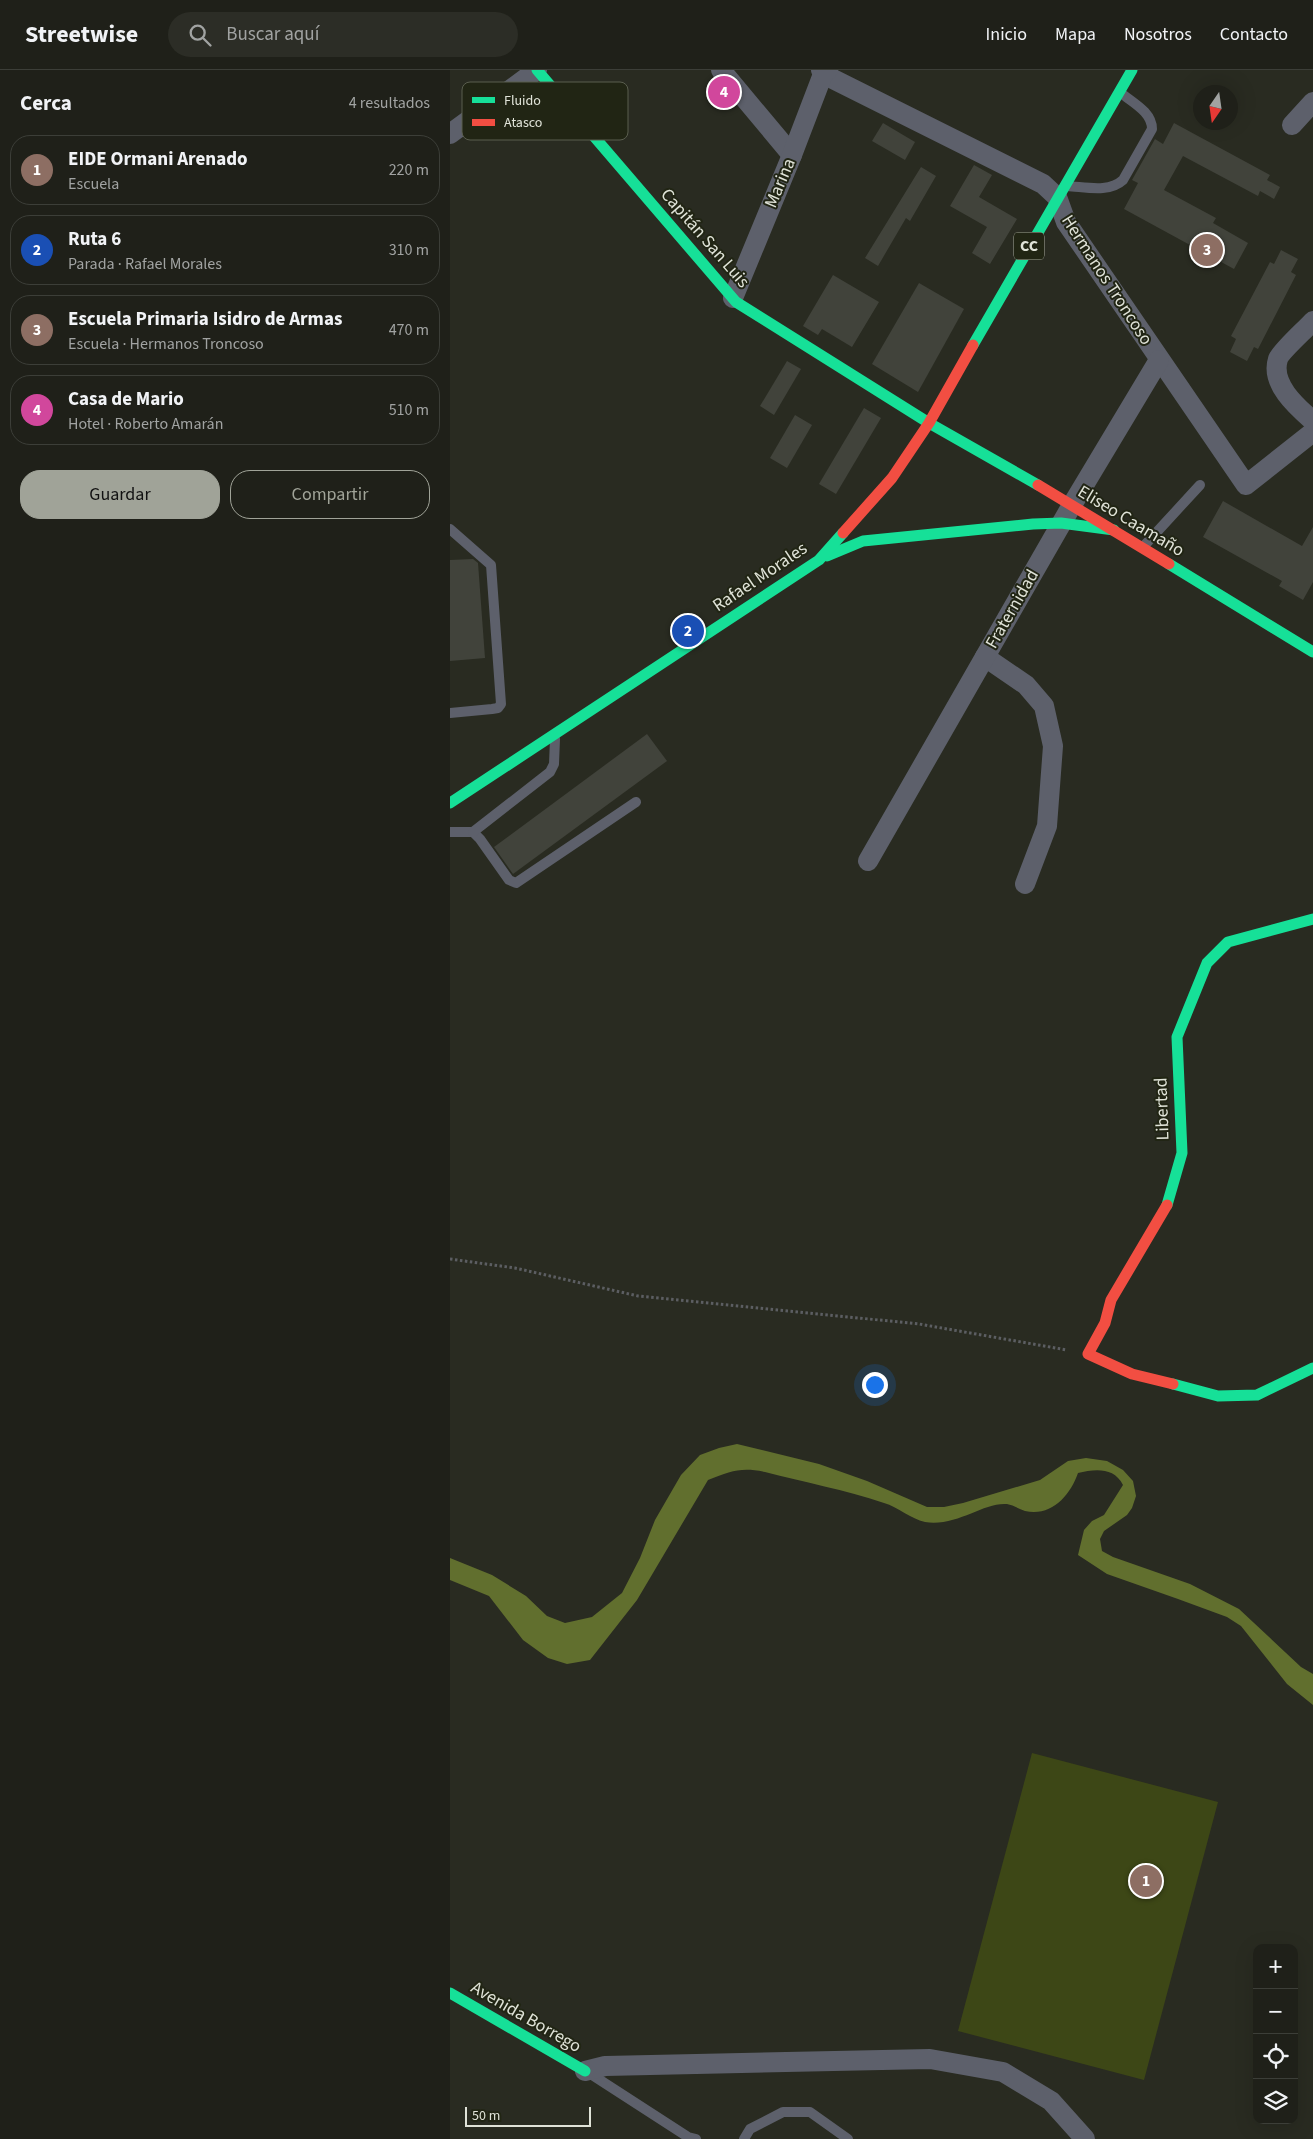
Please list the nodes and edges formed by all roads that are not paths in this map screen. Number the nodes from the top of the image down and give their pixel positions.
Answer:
1 (537, 70) edge
2 (722, 70) edge
3 (1132, 70) edge
4 (824, 71) edge
5 (521, 82) edge
6 (547, 82) edge
7 (1119, 91) junction
8 (1313, 102) edge
9 (462, 125) edge
10 (1292, 125) dead end
11 (450, 134) edge
12 (597, 140) edge
13 (792, 155) junction
14 (1060, 191) junction
15 (732, 298) junction
16 (1313, 321) edge
17 (1159, 360) junction
18 (1313, 421) edge
19 (929, 423) junction
20 (1313, 432) edge
21 (1200, 486) dead end
22 (1072, 505) junction
23 (1061, 523) junction
24 (450, 529) edge
25 (1114, 530) junction
26 (1142, 548) junction
27 (819, 560) junction
28 (1313, 652) edge
29 (985, 657) junction
30 (450, 713) edge
31 (556, 733) junction
32 (636, 802) dead end
33 (450, 803) edge
34 (450, 832) edge
35 (473, 832) junction
36 (868, 861) dead end
37 (1025, 884) dead end
38 (1313, 919) edge
39 (1313, 1368) edge
40 (450, 1993) edge
41 (585, 2071) junction
42 (696, 2139) edge
43 (744, 2139) edge
44 (848, 2139) edge
45 (1085, 2139) edge

1 - 5 street
1 - 6 main road, Capitán San Luis
2 - 13 street
3 - 7 main road, CC
4 - 13 street, Marina
4 - 14 street, Hermanos Troncoso
7 - 14 main road, CC
7 - 14 lane
8 - 10 street
9 - 11 street
12 - 15 main road, Capitán San Luis
13 - 15 street, Marina
14 - 17 street, Hermanos Troncoso
14 - 19 main road, CC
15 - 19 main road, Capitán San Luis
16 - 18 street
17 - 20 street, Hermanos Troncoso
17 - 22 street, Fraternidad
19 - 22 main road, Eliseo Caamaño
19 - 27 main road, Rafael Morales / CC
21 - 26 lane
22 - 23 street, Fraternidad
22 - 25 main road, Eliseo Caamaño
23 - 25 main road
23 - 27 main road
23 - 29 street, Fraternidad
24 - 30 lane
25 - 26 main road, Eliseo Caamaño
26 - 28 main road, Eliseo Caamaño
27 - 31 main road, Rafael Morales / CC
29 - 36 street, Fraternidad
29 - 37 street
31 - 33 main road, Rafael Morales / CC
31 - 35 lane
32 - 35 lane
34 - 35 lane
38 - 39 main road, Libertad
40 - 41 main road, Avenida Borrego
41 - 42 lane
41 - 45 street
43 - 44 lane

